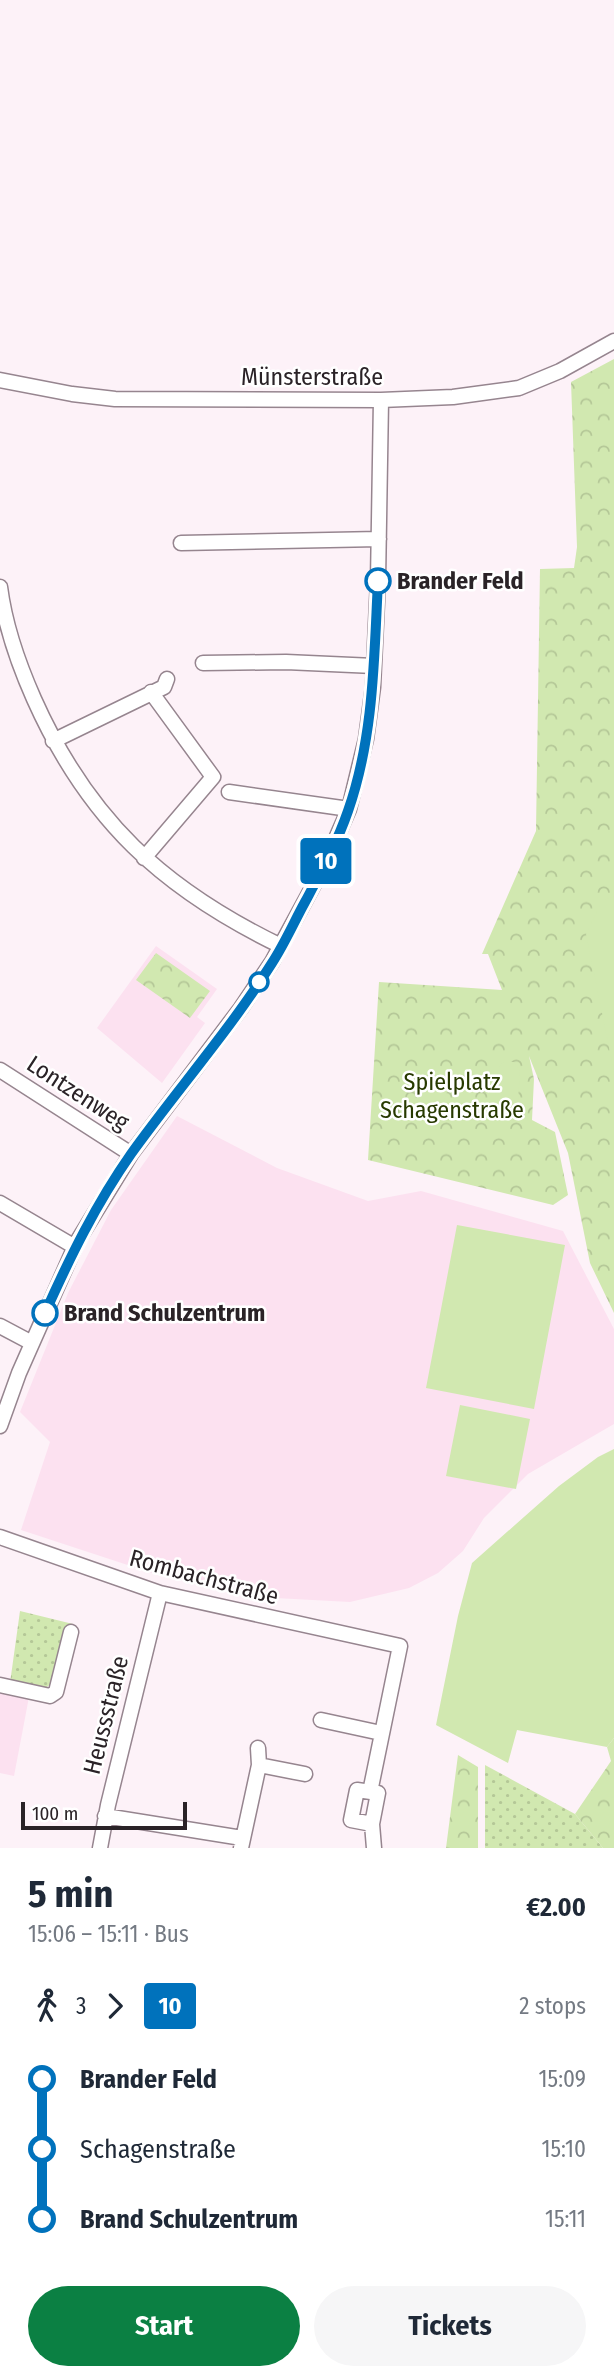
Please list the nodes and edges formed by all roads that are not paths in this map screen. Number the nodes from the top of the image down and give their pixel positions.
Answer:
1 (614, 341) edge
2 (0, 380) edge
3 (382, 400) junction
4 (379, 539) junction
5 (181, 543) dead end
6 (0, 587) edge
7 (203, 663) dead end
8 (374, 666) junction
9 (167, 679) dead end
10 (151, 692) junction
11 (53, 741) junction
12 (229, 792) dead end
13 (349, 809) junction
14 (144, 858) junction
15 (281, 946) junction
16 (0, 1070) edge
17 (131, 1154) junction
18 (0, 1203) edge
19 (75, 1247) junction
20 (0, 1326) edge
21 (32, 1343) junction
22 (0, 1426) edge
23 (0, 1537) edge
24 (160, 1593) junction
25 (71, 1632) dead end
26 (0, 1685) edge
27 (321, 1720) dead end
28 (381, 1733) junction
29 (258, 1748) dead end
30 (260, 1765) junction
31 (305, 1774) dead end
32 (370, 1792) junction
33 (105, 1816) junction
34 (372, 1824) junction
35 (242, 1843) edge
36 (100, 1848) edge
37 (374, 1848) edge

1 - 3 street, Münsterstraße
2 - 3 street, Münsterstraße
3 - 4 street
4 - 5 street
4 - 8 street
6 - 11 street
7 - 8 street
8 - 13 street
9 - 10 street
10 - 11 street
10 - 14 street
11 - 14 street
12 - 13 street
13 - 15 street
14 - 15 street
15 - 17 street
16 - 17 street, Lontzenweg
17 - 19 street
18 - 19 street
19 - 21 street
20 - 21 street
21 - 22 street
23 - 24 street, Rombachstraße
24 - 28 street, Rombachstraße
24 - 33 street, Heussstraße
25 - 26 street
27 - 28 street
28 - 32 street
29 - 30 street
30 - 31 street
30 - 35 street
32 - 34 street
32 - 34 street
33 - 35 street
33 - 36 street, Heussstraße
34 - 37 street

